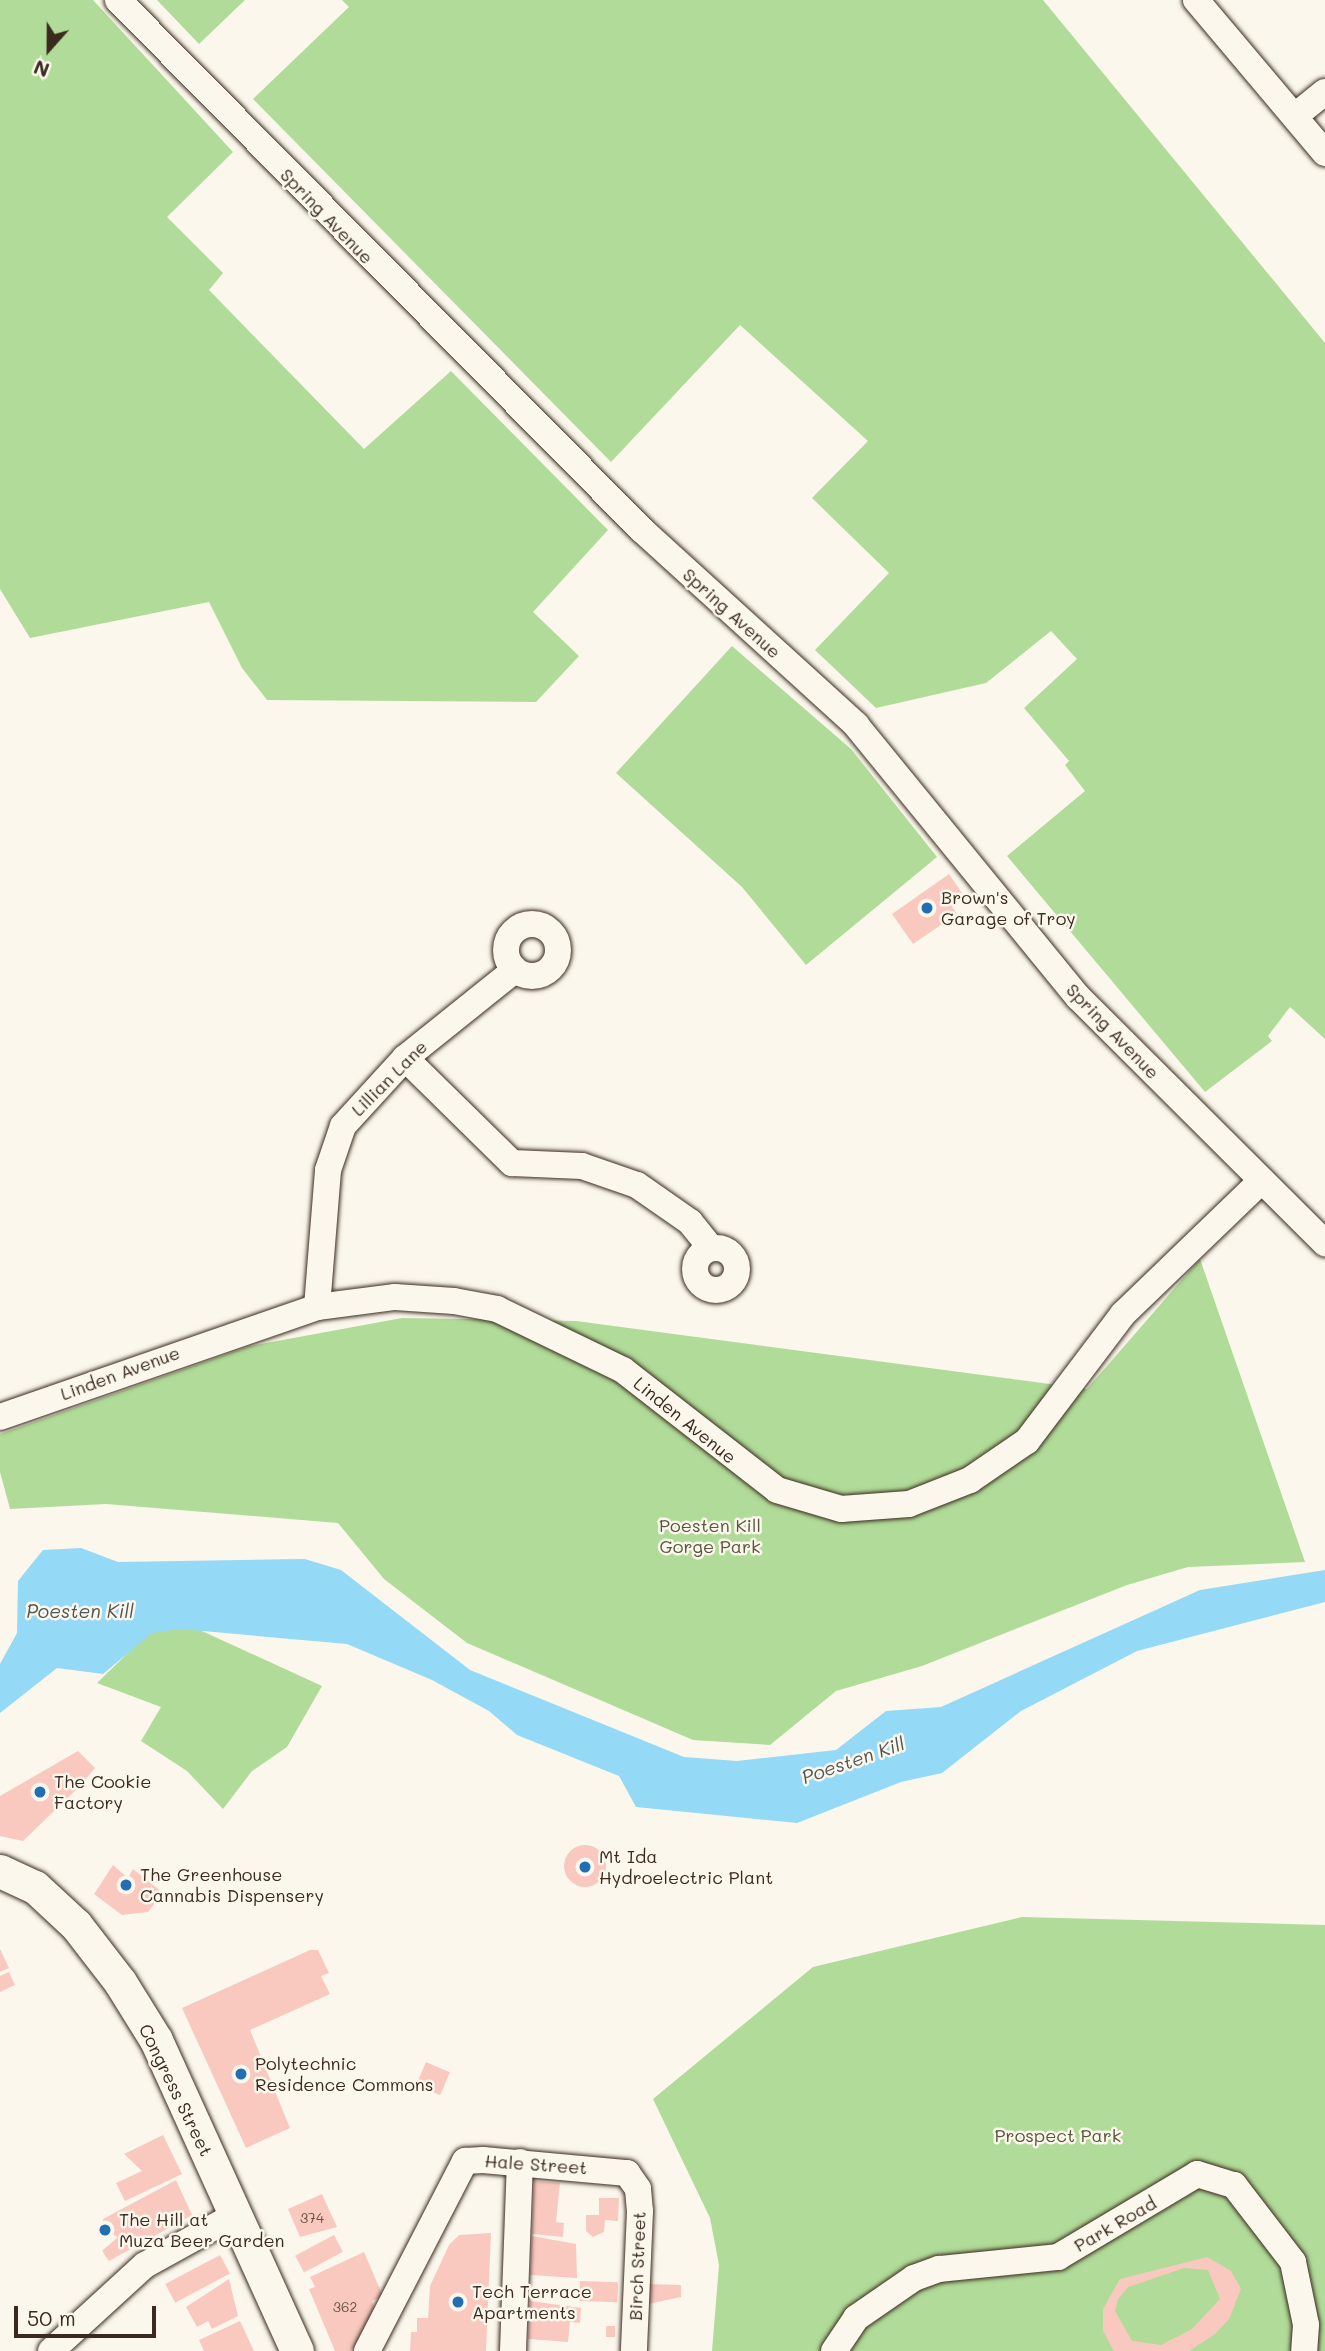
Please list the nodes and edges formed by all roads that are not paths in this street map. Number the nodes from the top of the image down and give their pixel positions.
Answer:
1 (118, 0) edge
2 (1196, 0) edge
3 (1325, 92) edge
4 (1295, 116) junction
5 (1325, 153) edge
6 (515, 970) dead end
7 (405, 1058) junction
8 (1260, 1182) junction
9 (1325, 1244) edge
10 (711, 1248) dead end
11 (317, 1307) junction
12 (0, 1417) edge
13 (0, 1871) edge
14 (520, 2162) junction
15 (634, 2183) joint
16 (232, 2217) junction
17 (51, 2351) edge
18 (297, 2351) edge
19 (367, 2351) edge
20 (513, 2351) edge
21 (634, 2351) edge
22 (834, 2351) edge
23 (1304, 2351) edge

1 - 8 street, Spring Avenue
2 - 4 street
3 - 4 street
4 - 5 street
6 - 7 street, Lillian Lane
7 - 10 street
7 - 11 street, Lillian Lane
8 - 9 street, Spring Avenue
8 - 11 street, Linden Avenue
11 - 12 street, Linden Avenue
13 - 16 main road, Congress Street
14 - 15 street, Hale Street
14 - 19 street, Hale Street
14 - 20 street
15 - 21 street, Birch Street
16 - 17 street
16 - 18 main road, Congress Street
22 - 23 street, Park Road

